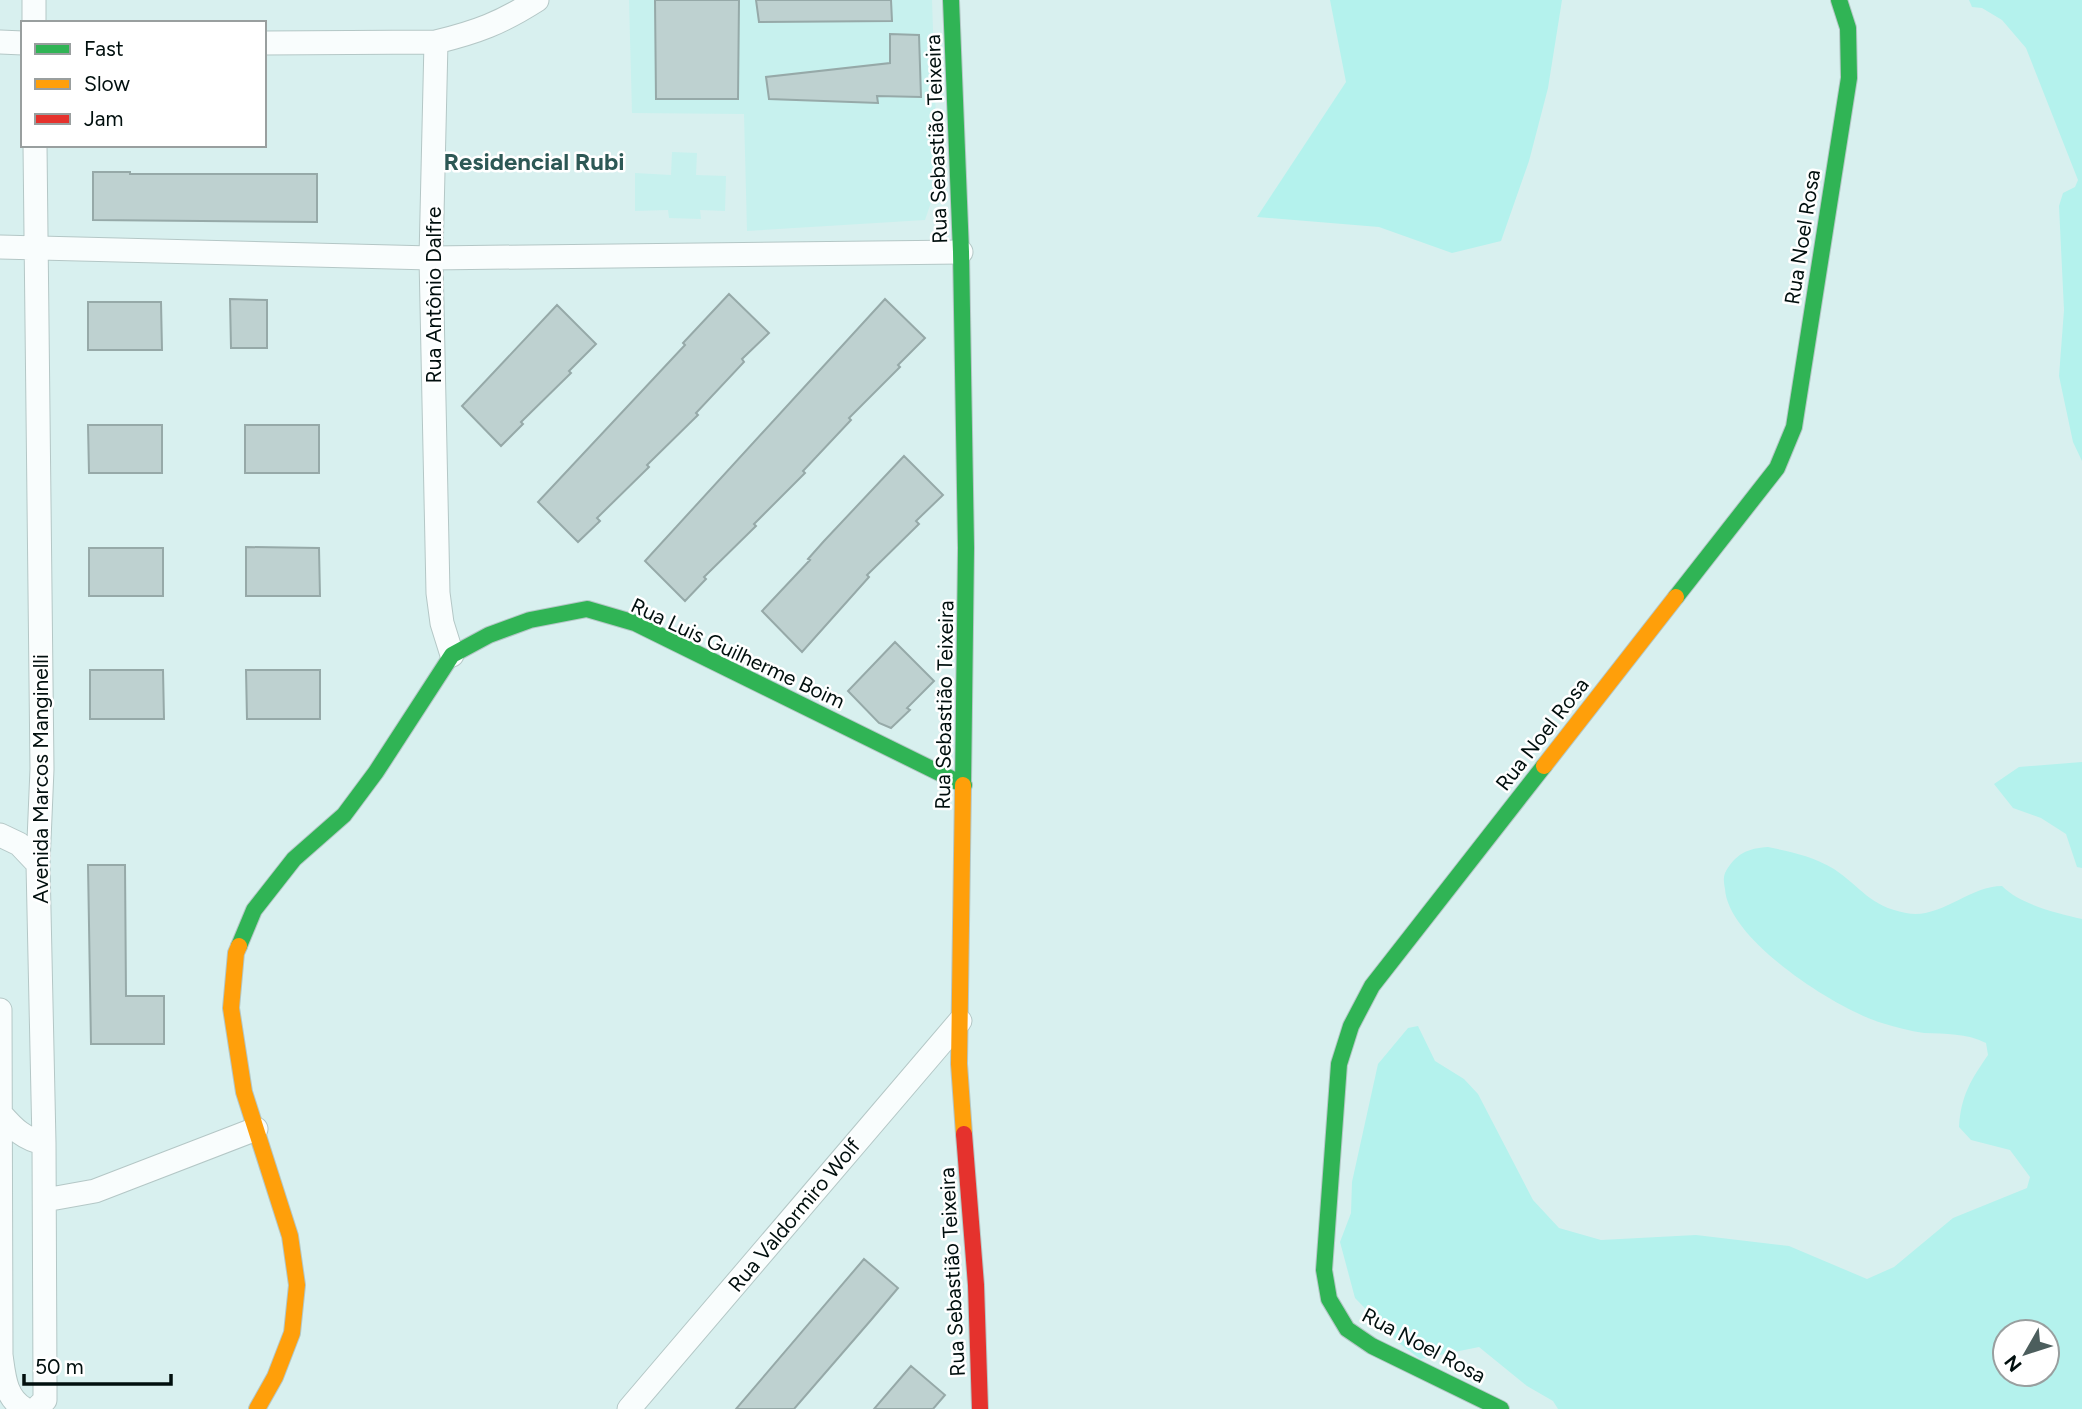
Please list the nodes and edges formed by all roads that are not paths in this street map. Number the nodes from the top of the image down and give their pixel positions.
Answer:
1 (34, 0) edge
2 (537, 0) edge
3 (951, 0) edge
4 (1839, 0) edge
5 (34, 21) edge
6 (0, 42) edge
7 (436, 42) junction
8 (21, 43) edge
9 (266, 43) edge
10 (35, 147) edge
11 (0, 247) edge
12 (37, 247) junction
13 (961, 252) junction
14 (431, 258) junction
15 (453, 655) junction
16 (964, 785) junction
17 (0, 835) edge
18 (37, 864) junction
19 (0, 1010) edge
20 (960, 1021) junction
21 (1, 1114) edge
22 (256, 1129) junction
23 (44, 1143) junction
24 (45, 1200) junction
25 (25, 1409) edge
26 (36, 1409) edge
27 (257, 1409) edge
28 (629, 1409) edge
29 (981, 1409) edge
30 (1501, 1409) edge

1 - 5 street
2 - 7 street
3 - 13 street, Rua Sebastião Teixeira
4 - 30 street, Rua Noel Rosa
6 - 8 street
7 - 9 street
7 - 14 street, Rua Antônio Dalfre
10 - 12 street, Avenida Marcos Manginelli
11 - 12 street
12 - 14 street
12 - 18 street, Avenida Marcos Manginelli
13 - 14 street
13 - 16 street, Rua Sebastião Teixeira
14 - 15 street, Rua Antônio Dalfre
15 - 16 street, Rua Luis Guilherme Boim
15 - 22 street, Rua Luis Guilherme Boim
16 - 20 street, Rua Sebastião Teixeira
17 - 18 street
18 - 23 street, Avenida Marcos Manginelli
19 - 21 street
20 - 28 street, Rua Valdormiro Wolf
20 - 29 street, Rua Sebastião Teixeira
21 - 23 street
21 - 25 street
22 - 24 street
22 - 27 street, Rua Luis Guilherme Boim
23 - 24 street, Avenida Marcos Manginelli
24 - 26 street, Avenida Marcos Manginelli

